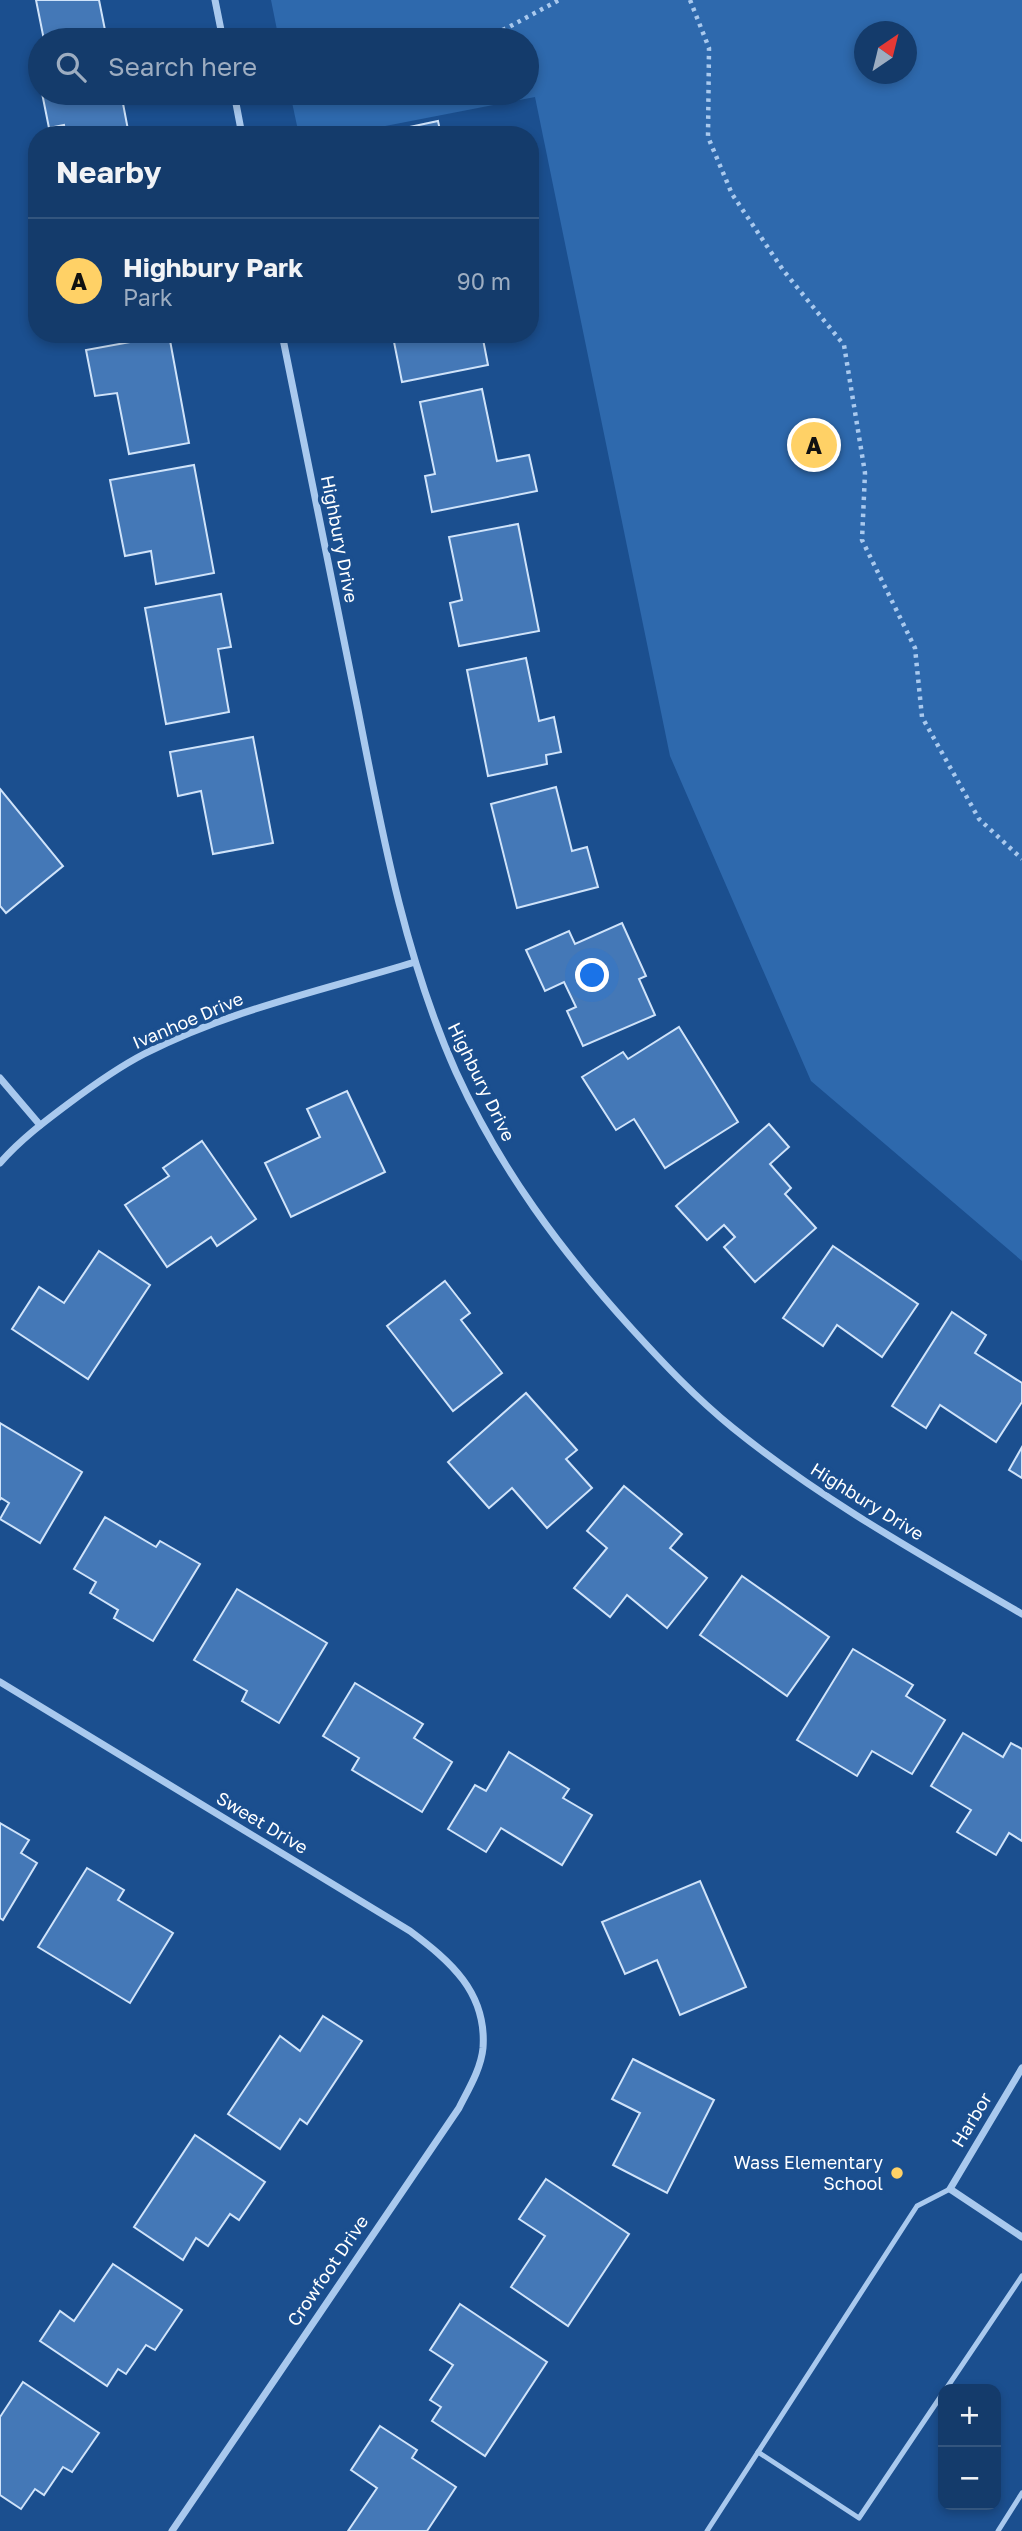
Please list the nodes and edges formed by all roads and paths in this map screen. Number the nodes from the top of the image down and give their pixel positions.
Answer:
1 (215, 0) edge
2 (559, 0) edge
3 (690, 0) edge
4 (221, 28) edge
5 (509, 28) edge
6 (236, 105) edge
7 (240, 126) edge
8 (284, 343) edge
9 (1022, 859) edge
10 (415, 962) junction
11 (0, 1078) edge
12 (40, 1125) junction
13 (0, 1163) edge
14 (1022, 1614) edge
15 (0, 1682) edge
16 (481, 2018) joint
17 (1022, 2068) edge
18 (950, 2189) junction
19 (1022, 2237) edge
20 (1022, 2276) edge
21 (950, 2384) edge
22 (938, 2401) edge
23 (758, 2452) junction
24 (1022, 2493) edge
25 (172, 2531) edge
26 (707, 2531) edge
27 (998, 2531) edge

1 - 4 street
2 - 5 path
3 - 9 path
6 - 7 street
8 - 10 street, Highbury Drive
10 - 12 street, Ivanhoe Drive
10 - 14 street, Highbury Drive
11 - 12 street
12 - 13 street, Ivanhoe Drive
15 - 16 street, Sweet Drive
16 - 25 street, Crowfoot Drive
17 - 18 street, Harbor
18 - 19 street
18 - 23 lane
20 - 21 lane
22 - 23 lane
23 - 26 lane
24 - 27 lane

